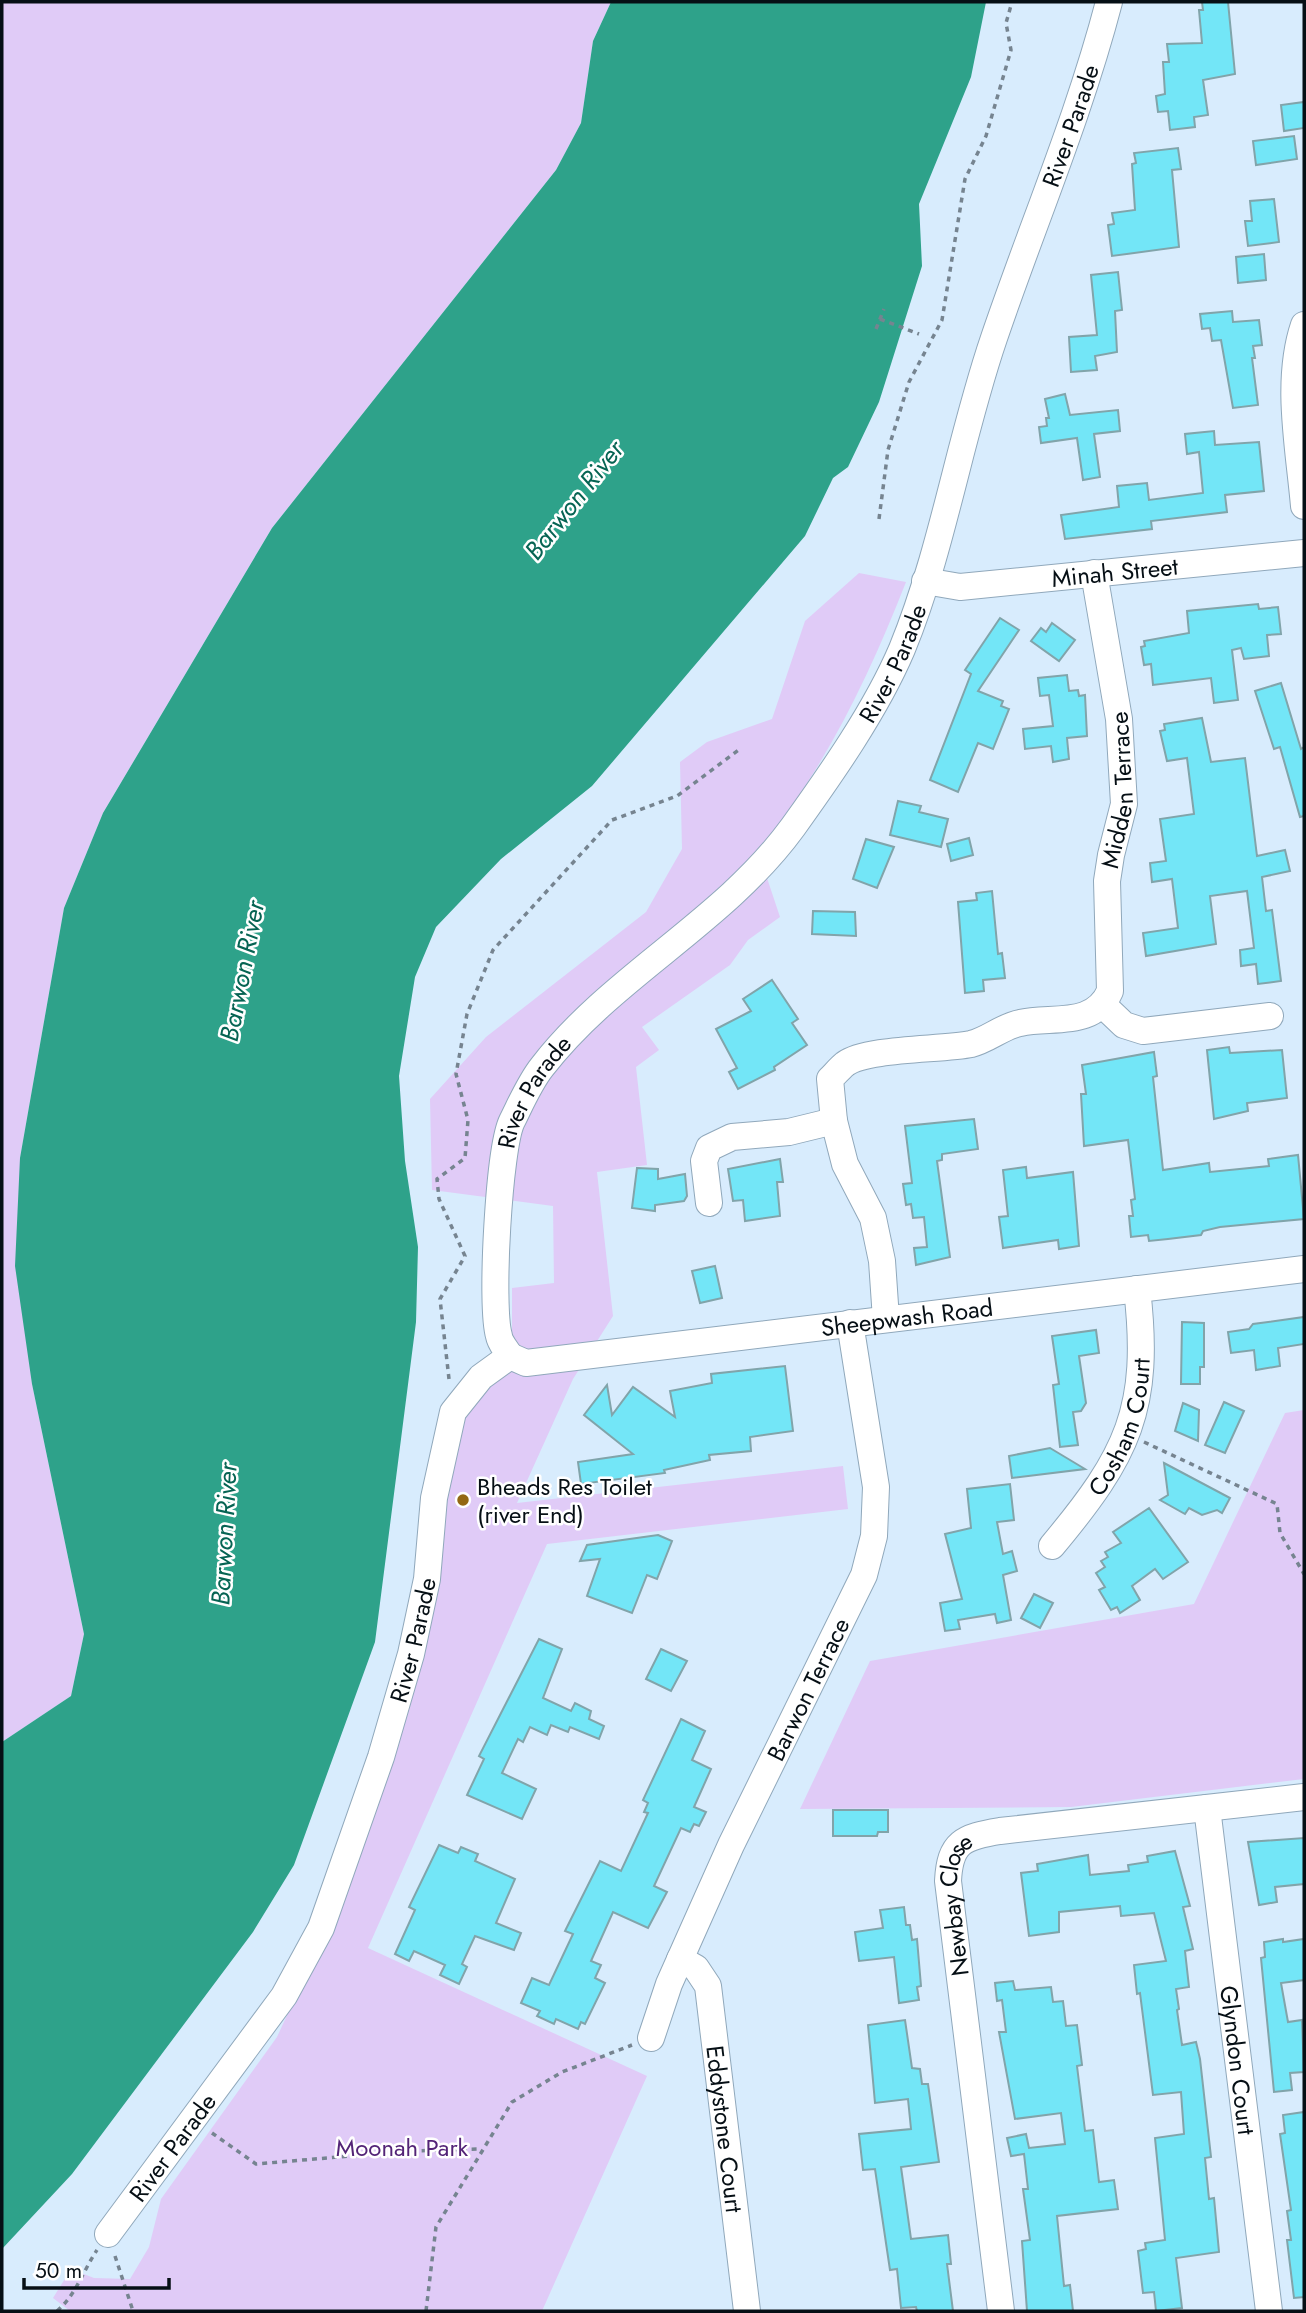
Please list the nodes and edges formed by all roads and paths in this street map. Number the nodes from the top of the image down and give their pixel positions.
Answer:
1 (1012, 2) edge
2 (1109, 2) edge
3 (884, 309) dead end
4 (880, 319) junction
5 (1304, 325) edge
6 (876, 330) dead end
7 (919, 334) dead end
8 (1304, 506) edge
9 (879, 519) dead end
10 (1304, 553) edge
11 (1094, 573) junction
12 (925, 580) junction
13 (740, 749) dead end
14 (1104, 1006) junction
15 (1270, 1016) dead end
16 (834, 1121) junction
17 (709, 1203) dead end
18 (1304, 1269) edge
19 (1136, 1289) junction
20 (886, 1319) junction
21 (850, 1323) junction
22 (510, 1356) junction
23 (453, 1412) junction
24 (1126, 1434) junction
25 (1052, 1546) dead end
26 (1304, 1574) edge
27 (1304, 1797) edge
28 (1207, 1808) junction
29 (680, 1959) junction
30 (651, 2038) joint
31 (193, 2119) junction
32 (481, 2149) junction
33 (108, 2234) junction
34 (57, 2311) edge
35 (133, 2311) edge
36 (426, 2311) edge
37 (747, 2311) edge
38 (1001, 2311) edge
39 (1269, 2311) edge

1 - 9 path
2 - 12 street, River Parade
3 - 4 path
4 - 6 path
4 - 7 path
5 - 8 street
10 - 11 street, Minah Street
11 - 12 street, Minah Street
11 - 14 street, Midden Terrace
12 - 22 street, River Parade
13 - 23 path
14 - 15 street
14 - 16 street
16 - 17 street
16 - 20 street
18 - 19 street, Sheepwash Road
19 - 20 street, Sheepwash Road
19 - 24 street, Cosham Court
20 - 21 street, Sheepwash Road
21 - 22 street, Sheepwash Road
21 - 29 street, Barwon Terrace
22 - 23 street, River Parade
23 - 31 street, River Parade
24 - 25 street, Cosham Court
24 - 26 path
27 - 28 street, Newbay Close
28 - 38 street, Newbay Close
28 - 39 street, Glyndon Court
29 - 30 street, Barwon Terrace
29 - 37 street, Eddystone Court
30 - 32 path
31 - 32 path
31 - 33 street, River Parade
32 - 36 path
33 - 34 path
33 - 35 path

